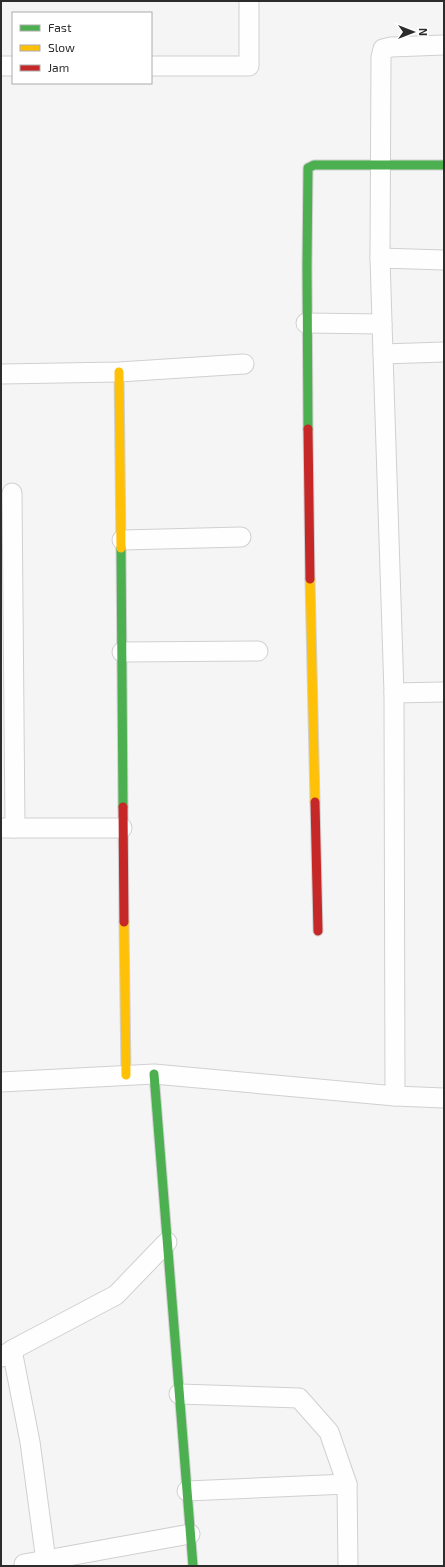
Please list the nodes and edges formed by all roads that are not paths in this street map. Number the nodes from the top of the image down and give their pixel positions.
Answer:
1 (249, 1) edge
2 (444, 45) edge
3 (1, 66) edge
4 (12, 66) edge
5 (152, 66) edge
6 (381, 165) junction
7 (444, 165) edge
8 (380, 258) junction
9 (444, 260) edge
10 (306, 323) junction
11 (382, 324) junction
12 (444, 352) edge
13 (382, 354) junction
14 (244, 364) dead end
15 (119, 372) junction
16 (1, 374) edge
17 (12, 493) dead end
18 (240, 538) dead end
19 (122, 540) junction
20 (258, 651) dead end
21 (122, 652) junction
22 (444, 692) edge
23 (394, 693) junction
24 (8, 828) edge
25 (122, 828) junction
26 (318, 931) dead end
27 (154, 1074) junction
28 (126, 1076) junction
29 (1, 1082) edge
30 (395, 1096) junction
31 (444, 1098) edge
32 (167, 1242) junction
33 (6, 1354) edge
34 (179, 1394) junction
35 (347, 1484) junction
36 (187, 1491) junction
37 (190, 1534) junction
38 (46, 1561) junction
39 (24, 1566) edge
40 (193, 1566) edge
41 (348, 1566) edge

1 - 5 street
2 - 6 street
3 - 4 street
6 - 7 street
6 - 8 street
6 - 10 street
8 - 9 street
8 - 11 street
10 - 11 street
10 - 26 street
11 - 13 street
12 - 13 street
13 - 23 street
14 - 15 street
15 - 16 street
15 - 19 street
17 - 24 street
18 - 19 street
19 - 21 street
20 - 21 street
21 - 25 street
22 - 23 street
23 - 30 street
24 - 25 street
25 - 28 street
27 - 28 street
27 - 30 street
27 - 32 street
28 - 29 street
30 - 31 street
32 - 33 street
32 - 34 street
33 - 38 street
34 - 35 street
34 - 36 street
35 - 36 street
35 - 41 street
36 - 37 street
37 - 38 street
37 - 40 street
38 - 39 street

